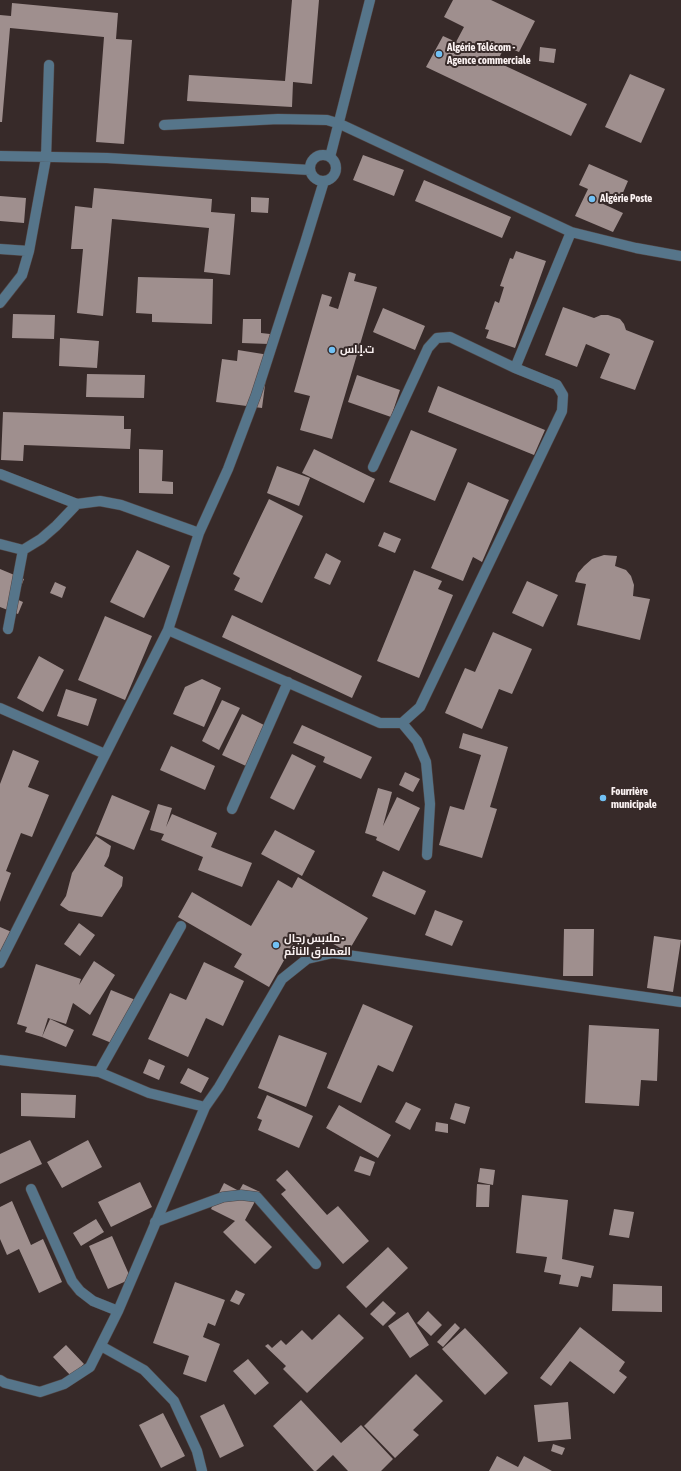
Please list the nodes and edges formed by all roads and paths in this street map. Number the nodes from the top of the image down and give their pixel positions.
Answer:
1 (370, 0) edge
2 (49, 65) dead end
3 (340, 124) junction
4 (164, 125) dead end
5 (0, 156) edge
6 (330, 157) junction
7 (46, 158) junction
8 (310, 170) junction
9 (324, 180) junction
10 (571, 232) junction
11 (0, 249) edge
12 (29, 251) junction
13 (681, 256) edge
14 (0, 303) edge
15 (515, 368) junction
16 (373, 467) dead end
17 (0, 474) edge
18 (77, 504) junction
19 (199, 533) junction
20 (0, 544) edge
21 (23, 550) junction
22 (8, 629) dead end
23 (168, 630) junction
24 (288, 682) junction
25 (0, 708) edge
26 (402, 723) junction
27 (105, 754) junction
28 (232, 809) dead end
29 (427, 855) dead end
30 (181, 926) dead end
31 (0, 963) edge
32 (681, 1002) edge
33 (0, 1060) edge
34 (99, 1072) junction
35 (205, 1107) junction
36 (31, 1189) dead end
37 (155, 1222) junction
38 (316, 1264) dead end
39 (118, 1311) junction
40 (101, 1346) junction
41 (0, 1380) edge
42 (202, 1471) edge

1 - 3 street
2 - 7 street
3 - 4 street
3 - 6 street
3 - 10 street
5 - 7 street
6 - 8 street
6 - 9 street
7 - 8 street
7 - 12 street
8 - 9 street
9 - 19 street
10 - 13 street
10 - 15 street
11 - 12 street
12 - 14 street
15 - 16 street
15 - 26 street
17 - 18 street
18 - 19 street
18 - 21 street
19 - 23 street
20 - 21 street
21 - 22 street
23 - 24 street
23 - 27 street
24 - 26 street
24 - 28 street
25 - 27 street
26 - 29 street
27 - 31 street
30 - 34 street
32 - 35 street
33 - 34 street
34 - 35 street
35 - 37 street
36 - 39 street
37 - 38 street
37 - 39 street
39 - 40 street
40 - 41 street
40 - 42 street

